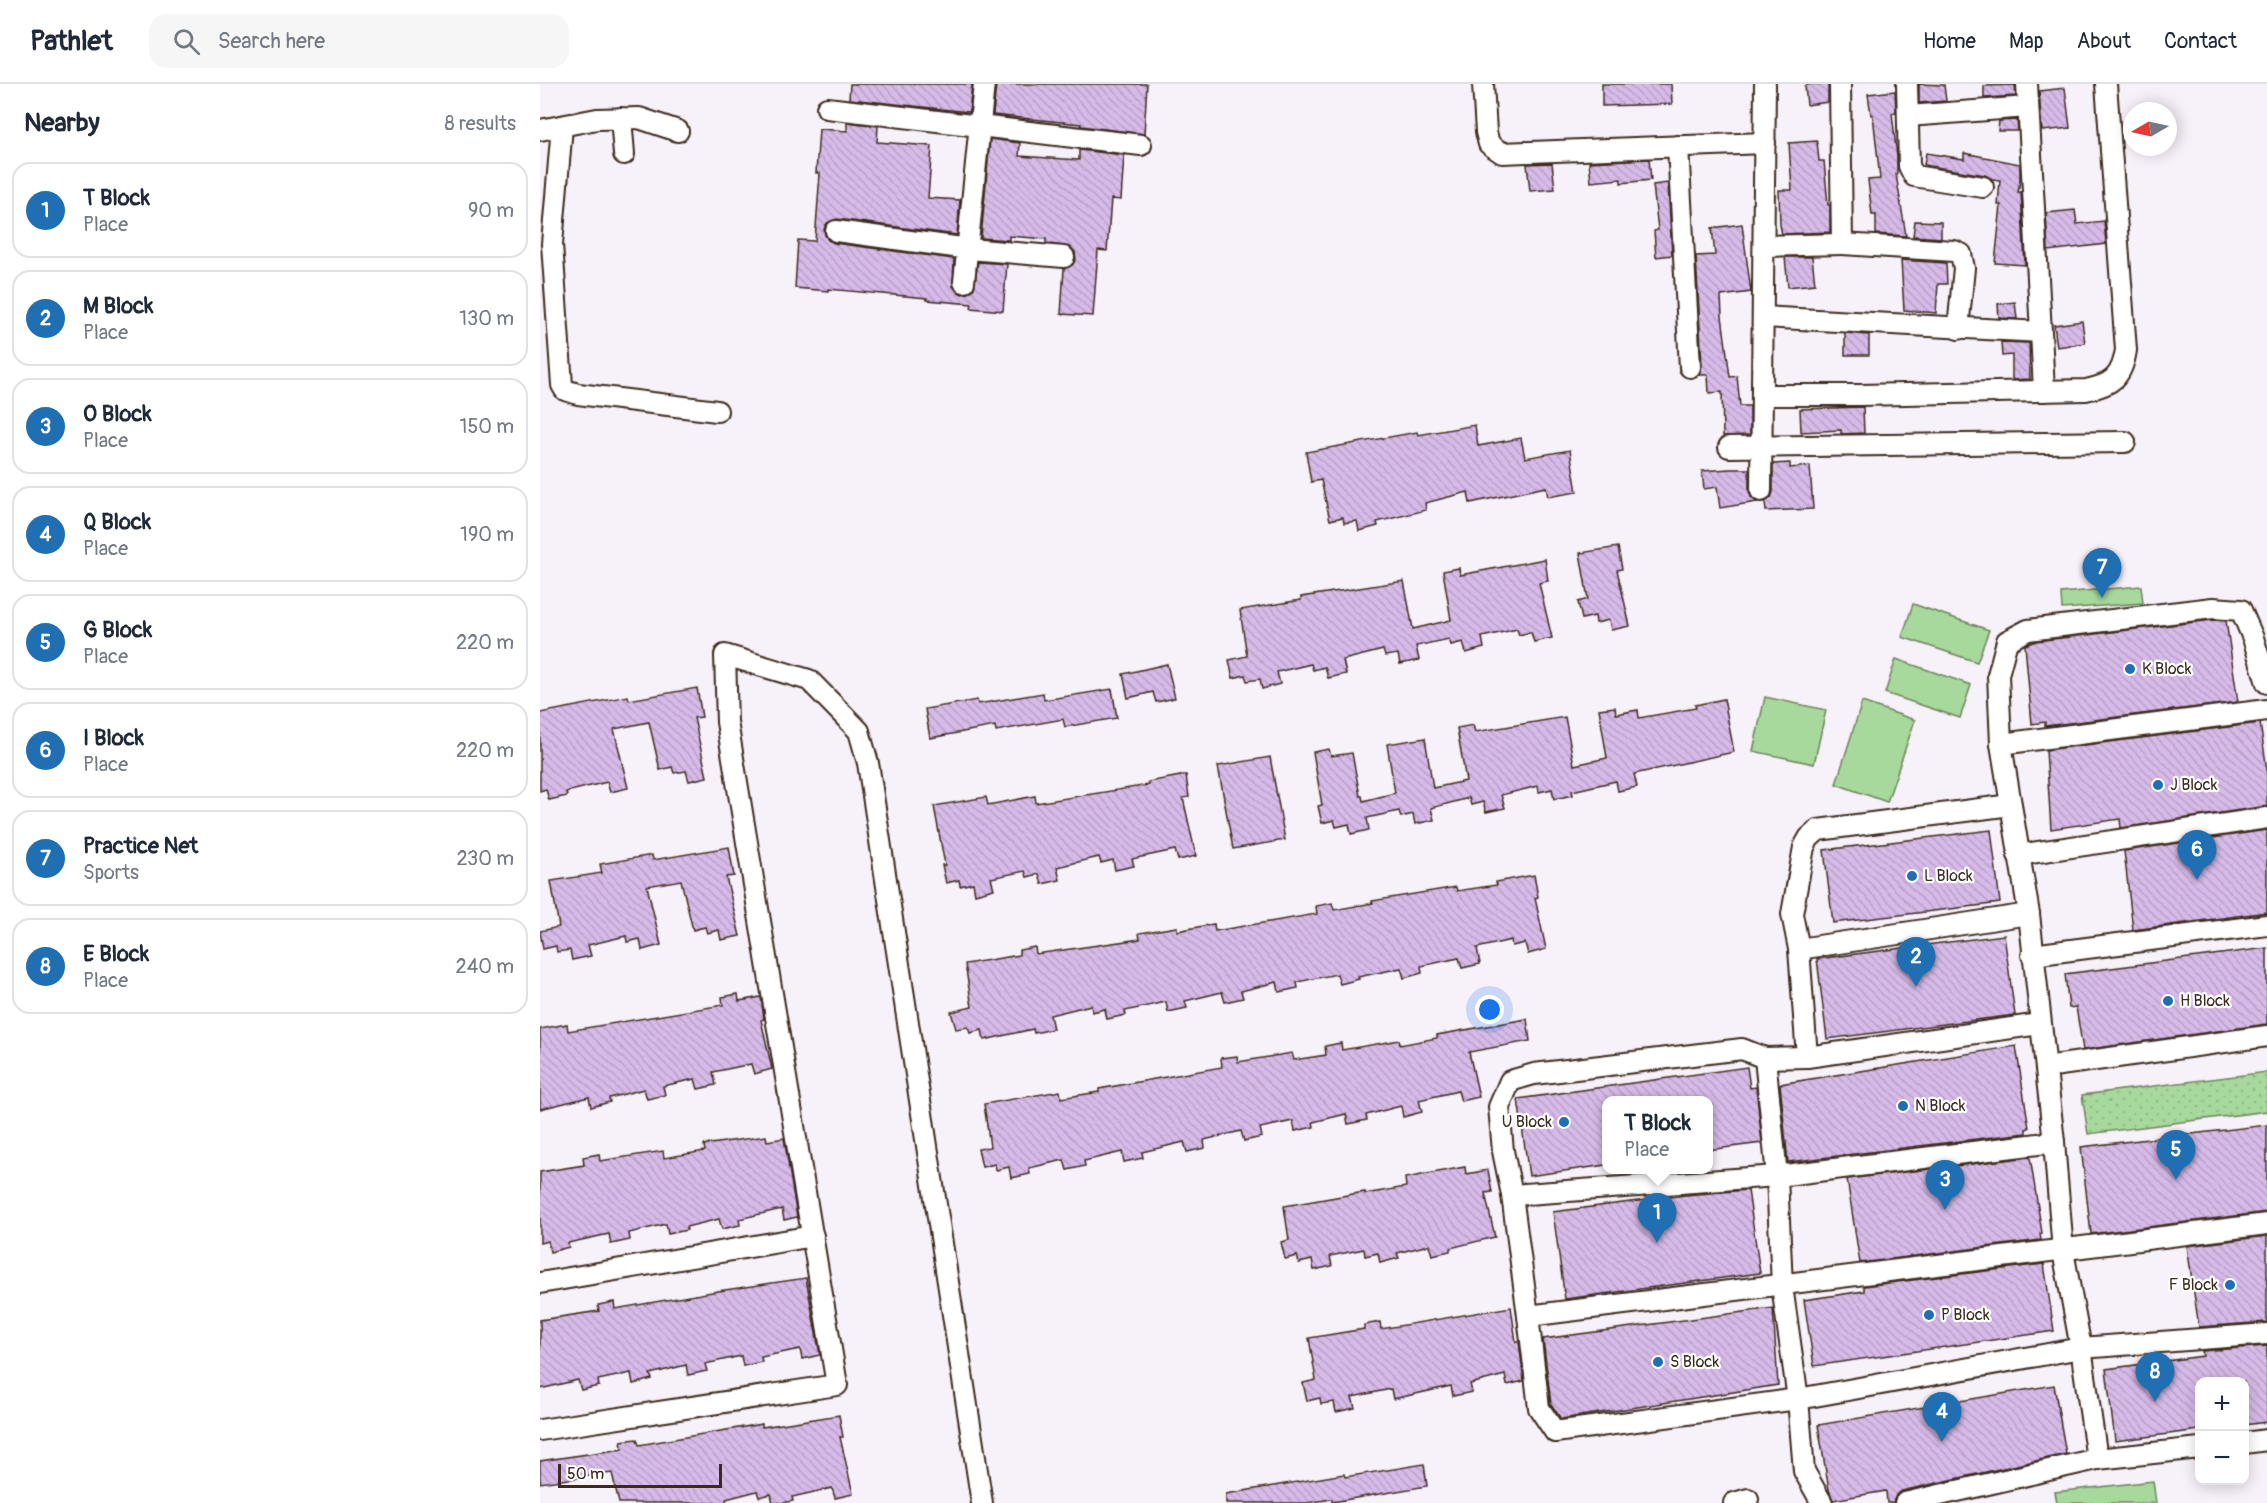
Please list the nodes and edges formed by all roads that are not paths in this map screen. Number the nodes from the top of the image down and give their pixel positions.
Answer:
1 (984, 84) edge
2 (1484, 84) edge
3 (1765, 84) edge
4 (1840, 84) edge
5 (1907, 84) edge
6 (2027, 84) edge
7 (2106, 84) edge
8 (2028, 107) junction
9 (827, 108) dead end
10 (1908, 116) junction
11 (621, 118) junction
12 (562, 126) junction
13 (980, 128) junction
14 (540, 130) edge
15 (678, 131) dead end
16 (1765, 143) junction
17 (1141, 145) dead end
18 (1678, 146) junction
19 (624, 154) dead end
20 (1983, 187) dead end
21 (836, 231) dead end
22 (1842, 244) junction
23 (1764, 246) junction
24 (969, 249) junction
25 (1064, 257) dead end
26 (964, 282) dead end
27 (1763, 318) junction
28 (1958, 329) junction
29 (2041, 332) junction
30 (1690, 367) dead end
31 (2044, 391) junction
32 (1763, 395) junction
33 (717, 411) dead end
34 (2125, 442) dead end
35 (1730, 447) dead end
36 (1761, 447) junction
37 (1761, 491) dead end
38 (2267, 683) edge
39 (2267, 710) edge
40 (2001, 744) junction
41 (2011, 804) junction
42 (2267, 818) edge
43 (2018, 855) junction
44 (2029, 914) junction
45 (2267, 925) edge
46 (1799, 949) junction
47 (2032, 955) junction
48 (2040, 1024) junction
49 (2267, 1036) edge
50 (1807, 1057) junction
51 (1765, 1058) junction
52 (2046, 1067) junction
53 (2054, 1142) junction
54 (1777, 1176) junction
55 (1512, 1195) junction
56 (2267, 1224) edge
57 (813, 1236) junction
58 (2063, 1251) junction
59 (540, 1283) edge
60 (1782, 1286) junction
61 (1528, 1316) junction
62 (2267, 1334) edge
63 (2080, 1348) junction
64 (1798, 1399) junction
65 (540, 1431) edge
66 (2267, 1440) edge
67 (2249, 1442) edge
68 (2195, 1448) edge
69 (2097, 1460) junction
70 (982, 1503) edge
71 (1822, 1503) edge
72 (1905, 1503) edge

1 - 13 street
2 - 18 street
3 - 16 street
4 - 22 street
5 - 10 street
6 - 8 street
7 - 31 street
8 - 10 street
8 - 29 street
9 - 13 street
10 - 20 street
11 - 12 street
11 - 15 street
11 - 19 street
12 - 14 street
12 - 33 street
13 - 17 street
13 - 24 street
16 - 18 street
16 - 23 street
18 - 30 street
21 - 24 street
22 - 23 street
22 - 28 street
23 - 27 street
24 - 25 street
24 - 26 street
27 - 28 street
27 - 32 street
28 - 29 street
29 - 31 street
31 - 32 street
32 - 36 street
34 - 36 street
35 - 36 street
36 - 37 street
38 - 40 street
39 - 40 street
40 - 41 street
41 - 43 street
41 - 46 street
42 - 43 street
43 - 44 street
44 - 46 street
44 - 47 street
45 - 47 street
46 - 50 street
47 - 48 street
48 - 50 street
48 - 52 street
49 - 52 street
50 - 51 street
51 - 54 street
51 - 55 street
52 - 53 street
53 - 54 street
53 - 58 street
54 - 55 street
54 - 60 street
55 - 61 street
56 - 58 street
57 - 59 street
57 - 65 street
57 - 70 street
58 - 60 street
58 - 63 street
60 - 61 street
60 - 64 street
61 - 64 street
62 - 63 street
63 - 64 street
63 - 69 street
64 - 71 street
66 - 67 street
68 - 69 street
69 - 72 street

